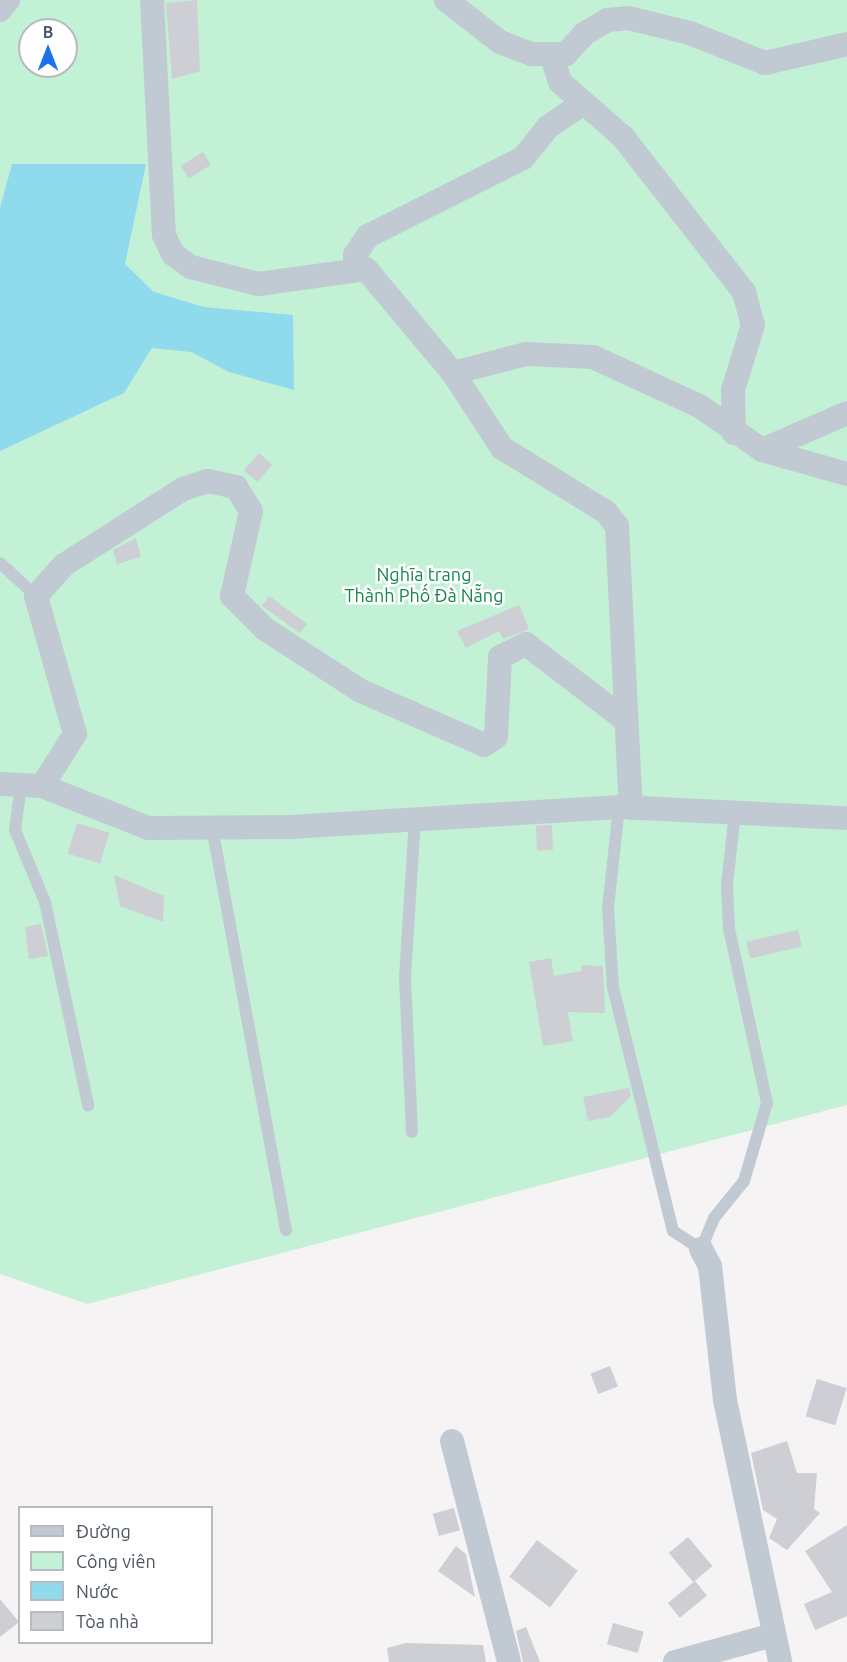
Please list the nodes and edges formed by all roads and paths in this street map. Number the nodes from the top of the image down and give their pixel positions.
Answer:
1 (8, 0) edge
2 (152, 0) edge
3 (446, 0) edge
4 (0, 10) edge
5 (847, 44) edge
6 (551, 54) junction
7 (582, 104) junction
8 (355, 269) junction
9 (453, 373) junction
10 (847, 413) edge
11 (734, 433) junction
12 (762, 450) junction
13 (847, 474) edge
14 (0, 563) edge
15 (36, 596) junction
16 (624, 719) junction
17 (21, 785) edge
18 (625, 808) junction
19 (735, 813) junction
20 (847, 818) edge
21 (415, 819) junction
22 (212, 827) junction
23 (88, 1105) dead end
24 (412, 1132) dead end
25 (286, 1230) dead end
26 (701, 1249) junction
27 (452, 1441) dead end
28 (773, 1635) junction
29 (509, 1662) edge
30 (675, 1662) edge
31 (780, 1662) edge

1 - 4 street
2 - 8 street
3 - 6 street
5 - 6 street
6 - 7 street
7 - 8 street
7 - 11 street
8 - 9 street
9 - 11 street
9 - 16 street
10 - 12 street
11 - 12 street
12 - 13 street
14 - 15 lane
15 - 16 street
15 - 17 street
16 - 18 street
17 - 22 street
17 - 23 lane
18 - 19 street
18 - 21 street
18 - 26 lane
19 - 20 street
19 - 26 lane
21 - 22 street
21 - 24 lane
22 - 25 lane
26 - 28 street
27 - 29 street
28 - 30 street
28 - 31 street

